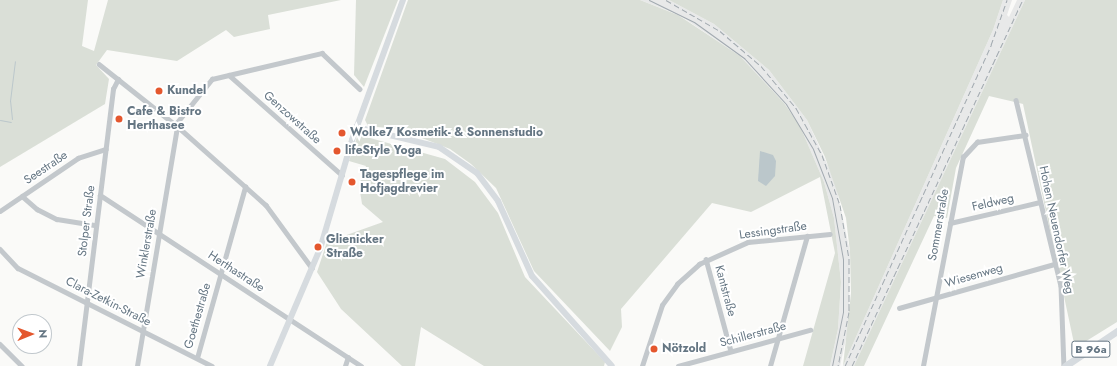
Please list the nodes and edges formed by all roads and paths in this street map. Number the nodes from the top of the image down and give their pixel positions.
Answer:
1 (403, 0) edge
2 (99, 64) dead end
3 (229, 75) junction
4 (118, 79) junction
5 (360, 89) dead end
6 (1016, 100) dead end
7 (176, 126) junction
8 (356, 127) junction
9 (1025, 135) junction
10 (106, 149) junction
11 (342, 175) junction
12 (245, 187) junction
13 (100, 195) junction
14 (22, 196) junction
15 (1040, 202) junction
16 (0, 211) edge
17 (950, 223) junction
18 (96, 225) junction
19 (159, 233) junction
20 (830, 234) dead end
21 (807, 236) junction
22 (0, 249) edge
23 (706, 259) junction
24 (1055, 264) junction
25 (312, 268) junction
26 (221, 274) junction
27 (936, 297) junction
28 (86, 302) junction
29 (899, 308) dead end
30 (288, 318) junction
31 (142, 330) junction
32 (810, 330) dead end
33 (1117, 331) edge
34 (777, 339) junction
35 (0, 344) edge
36 (731, 352) junction
37 (348, 357) junction
38 (197, 358) junction
39 (695, 364) edge
40 (22, 366) edge
41 (79, 366) edge
42 (137, 366) edge
43 (212, 366) edge
44 (270, 366) edge
45 (345, 366) edge
46 (361, 366) edge
47 (612, 366) edge
48 (642, 366) edge
49 (678, 366) edge
50 (770, 366) edge
51 (923, 366) edge
52 (1065, 366) edge

1 - 8 main road
2 - 4 street
3 - 5 street
3 - 7 street
3 - 11 street, Genzowstraße
4 - 7 street
4 - 10 street, Stolper Straße
6 - 9 street, Hohen Neuendorfer Weg
7 - 12 street
7 - 19 street, Winklerstraße
8 - 11 main road
8 - 47 main road
9 - 15 street, Hohen Neuendorfer Weg
9 - 17 street, Sommerstraße
10 - 13 street, Stolper Straße
10 - 14 street, Seestraße
11 - 25 main road
12 - 25 street
12 - 26 street, Goethestraße
13 - 18 street, Stolper Straße
13 - 19 street, Herthastraße
14 - 16 street, Seestraße
14 - 18 street
15 - 17 street, Feldweg
15 - 24 street, Hohen Neuendorfer Weg
17 - 27 street, Sommerstraße
18 - 28 street, Stolper Straße
19 - 26 street, Herthastraße
19 - 31 street, Winklerstraße
20 - 21 street, Lessingstraße
21 - 23 street, Lessingstraße
21 - 34 street
22 - 28 street, Clara-Zetkin-Straße
23 - 36 street, Kantstraße
23 - 48 street, Lessingstraße
24 - 27 street, Wiesenweg
24 - 52 street, Hohen Neuendorfer Weg
25 - 30 main road
26 - 30 street, Herthastraße
26 - 38 street, Goethestraße
27 - 29 street, Wiesenweg
27 - 51 street, Sommerstraße
28 - 31 street, Clara-Zetkin-Straße
28 - 41 street, Stolper Straße
30 - 37 street, Herthastraße
30 - 44 main road
31 - 38 street, Clara-Zetkin-Straße
31 - 42 street, Winklerstraße
32 - 34 street, Schillerstraße
33 - 52 main road, B 96a
34 - 36 street, Schillerstraße
34 - 50 street
35 - 40 street
36 - 39 street, Schillerstraße
37 - 45 street
37 - 46 street, Herthastraße
38 - 43 street, Clara-Zetkin-Straße
39 - 49 street, Schillerstraße

